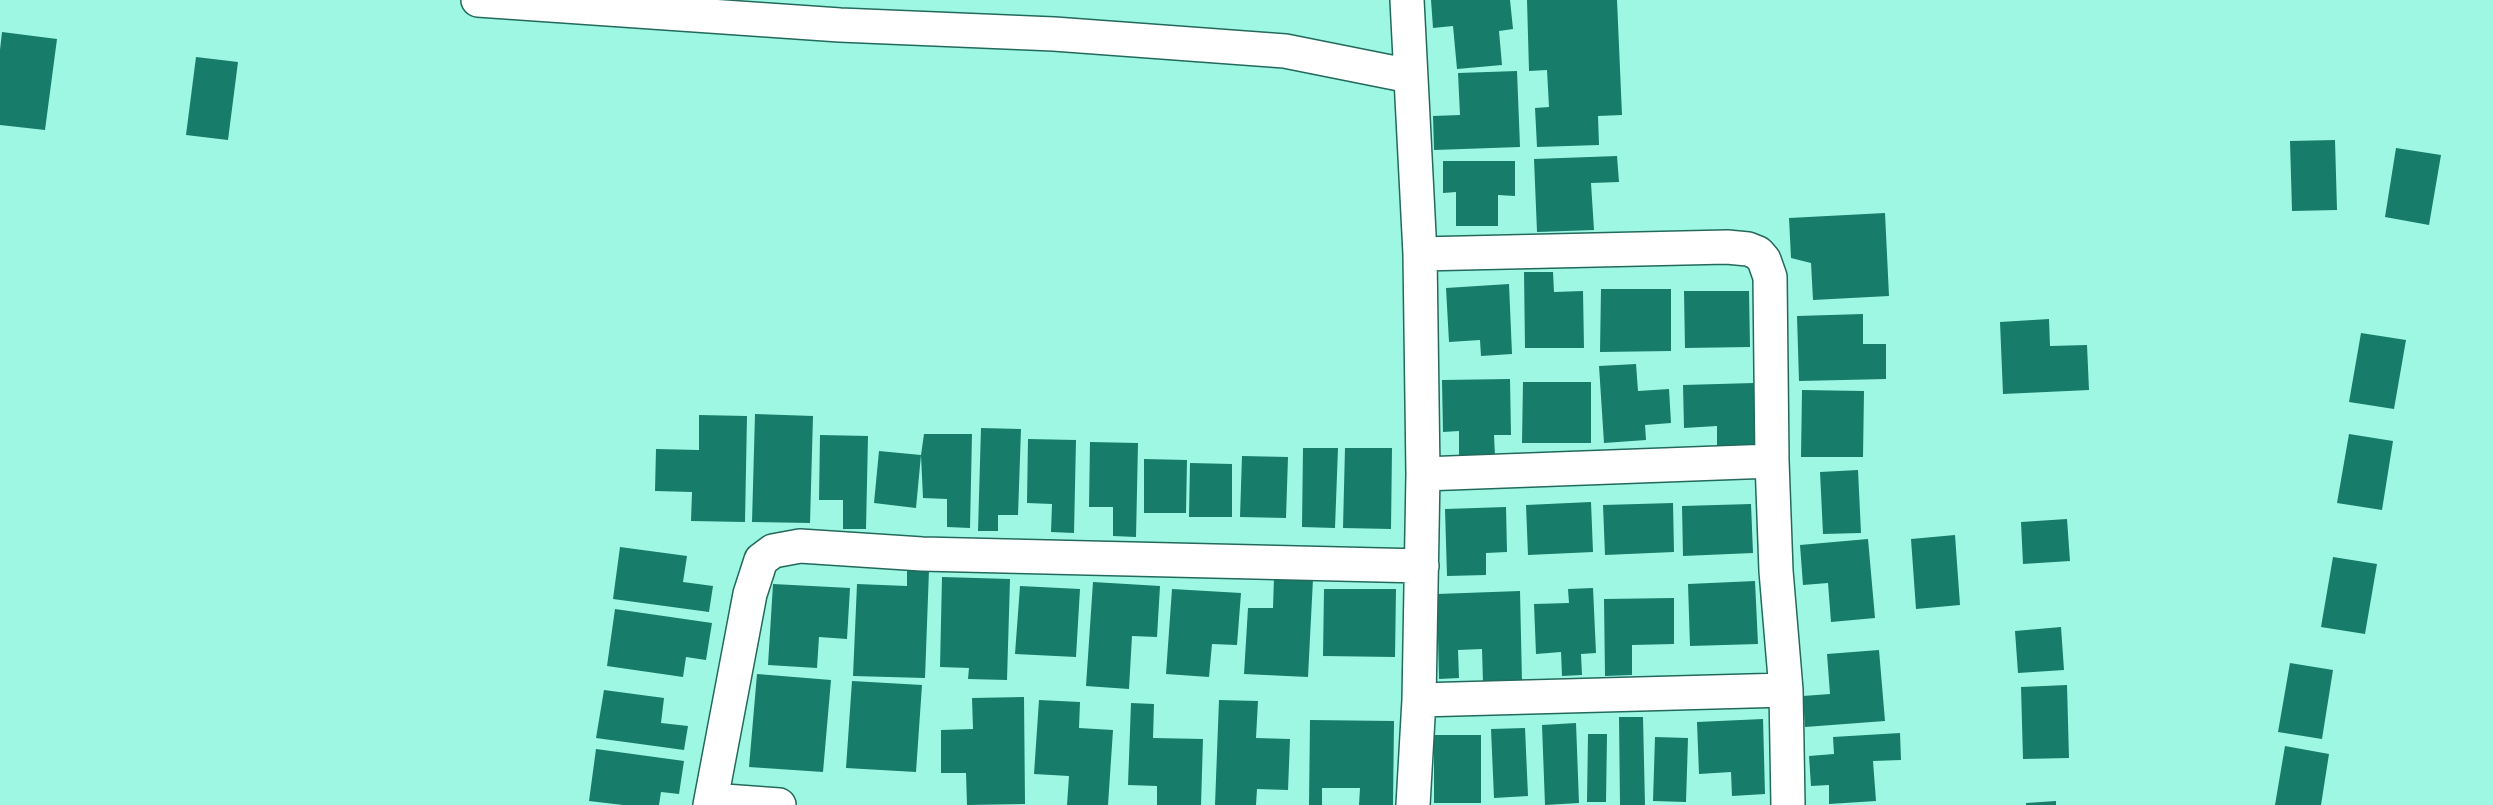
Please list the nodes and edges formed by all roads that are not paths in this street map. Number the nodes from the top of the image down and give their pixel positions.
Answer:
1 (478, 0) edge
2 (1407, 0) edge
3 (1410, 76) junction
4 (1420, 254) junction
5 (1772, 460) junction
6 (1423, 474) junction
7 (1422, 566) junction
8 (1786, 690) junction
9 (1419, 700) junction
10 (711, 802) edge
11 (779, 805) edge
12 (1413, 805) edge
13 (1788, 805) edge

1 - 3 street
2 - 3 street
3 - 4 street
4 - 5 street
4 - 6 street
5 - 6 street
5 - 8 street
6 - 7 street
7 - 9 street
7 - 10 street
8 - 9 street
8 - 13 street
9 - 12 street
10 - 11 street

